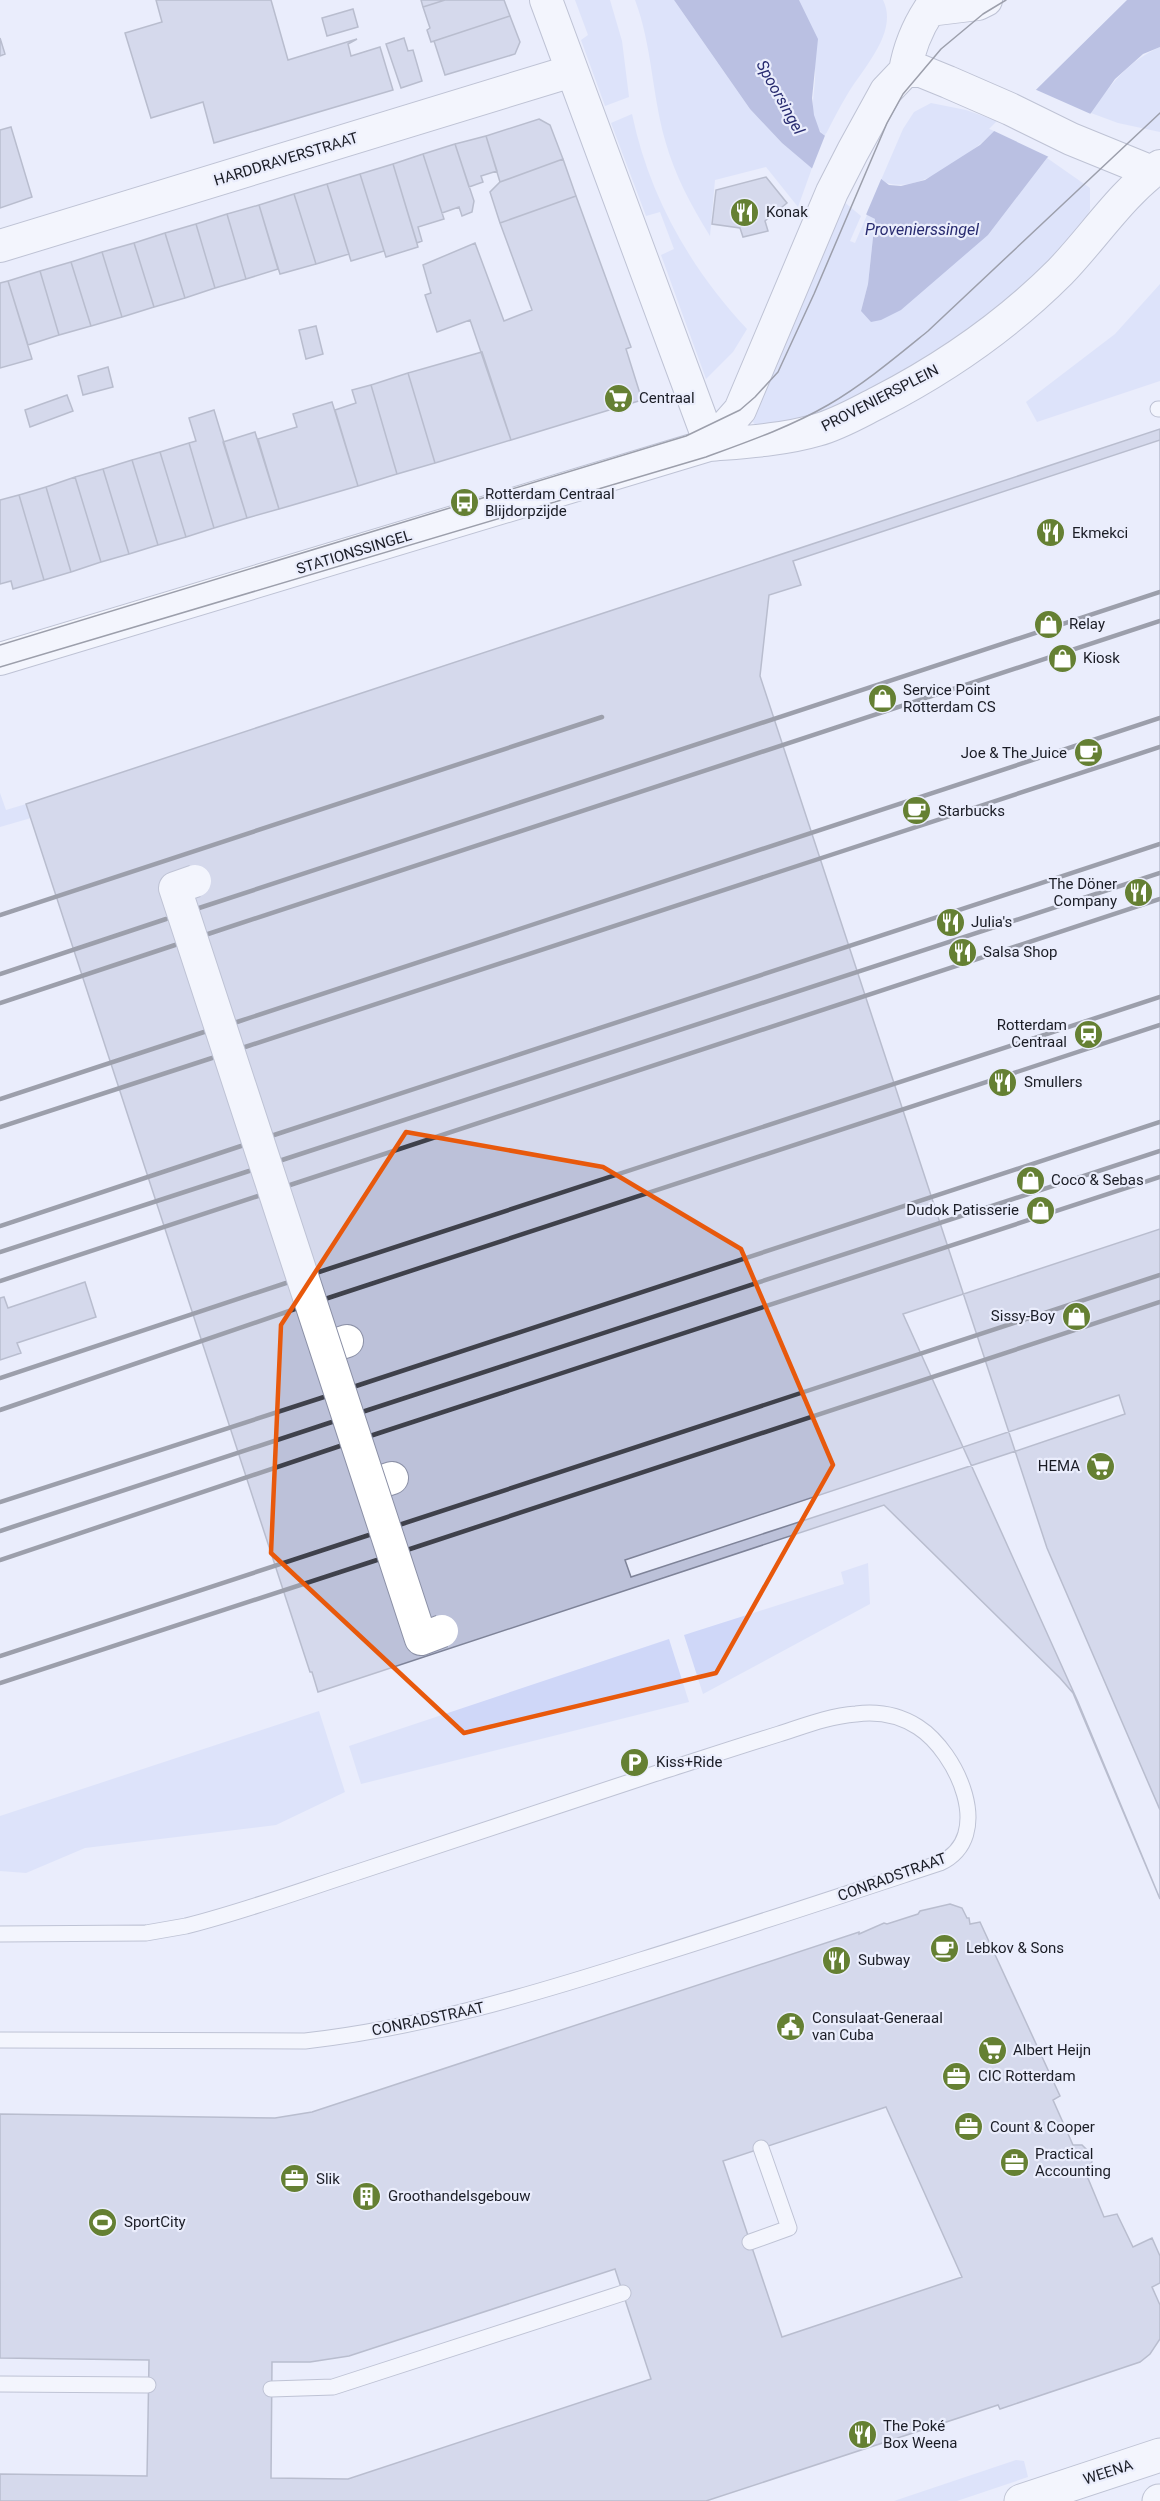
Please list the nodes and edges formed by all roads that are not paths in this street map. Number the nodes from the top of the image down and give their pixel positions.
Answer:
1 (546, 0) edge
2 (986, 0) edge
3 (926, 5) edge
4 (572, 71) junction
5 (905, 71) junction
6 (1157, 172) edge
7 (0, 246) edge
8 (709, 445) junction
9 (0, 659) edge
10 (195, 881) dead end
11 (442, 1631) dead end
12 (0, 1934) edge
13 (0, 2040) edge
14 (761, 2148) dead end
15 (750, 2242) dead end
16 (623, 2293) dead end
17 (0, 2384) edge
18 (148, 2385) dead end
19 (272, 2389) dead end
20 (1160, 2455) edge
21 (1021, 2501) edge

1 - 4 street
2 - 3 street
3 - 5 street
4 - 7 street, HARDDRAVERSTRAAT
4 - 8 street
5 - 6 street, PROVENIERSPLEIN
5 - 8 street
6 - 8 street, PROVENIERSPLEIN
8 - 9 street, STATIONSSINGEL
10 - 11 street, bridge
12 - 13 lane, CONRADSTRAAT
14 - 15 lane
16 - 19 lane
17 - 18 lane
20 - 21 street, WEENA

